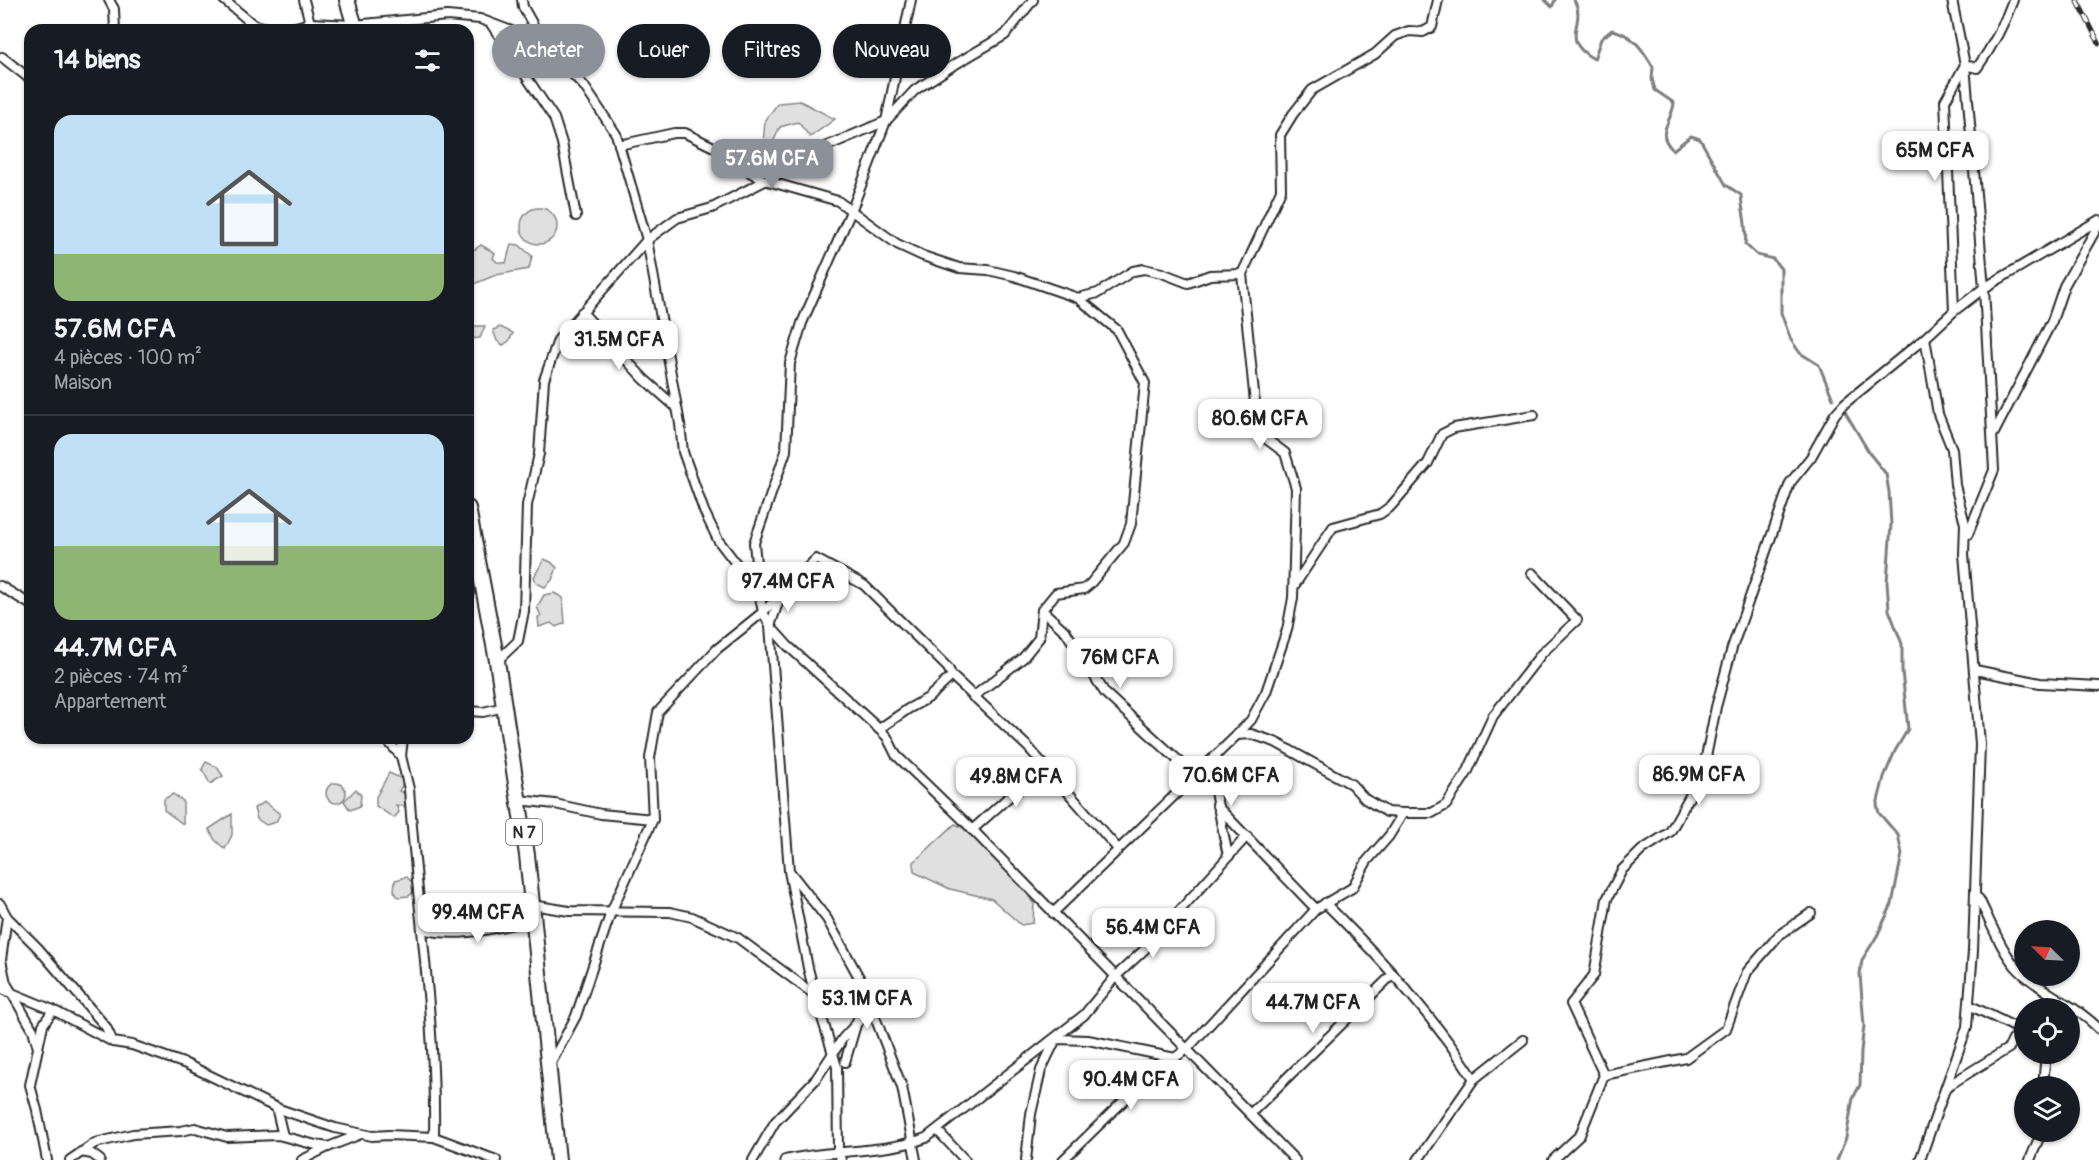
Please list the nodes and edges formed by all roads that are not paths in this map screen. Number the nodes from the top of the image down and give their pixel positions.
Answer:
1 (109, 0) edge
2 (224, 0) edge
3 (304, 0) edge
4 (347, 0) edge
5 (522, 0) edge
6 (911, 0) edge
7 (1033, 0) edge
8 (1438, 0) edge
9 (1952, 0) edge
10 (2013, 0) edge
11 (310, 23) junction
12 (491, 23) joint
13 (115, 24) edge
14 (253, 24) edge
15 (306, 24) edge
16 (321, 24) edge
17 (354, 24) edge
18 (380, 24) edge
19 (532, 24) edge
20 (2, 57) dead end
21 (1965, 65) junction
22 (24, 74) edge
23 (576, 78) edge
24 (886, 121) junction
25 (619, 145) junction
26 (764, 180) junction
27 (852, 209) junction
28 (576, 216) dead end
29 (2099, 220) edge
30 (2099, 224) edge
31 (647, 240) junction
32 (1242, 274) junction
33 (1984, 288) junction
34 (1077, 298) junction
35 (1954, 311) junction
36 (582, 312) junction
37 (1926, 338) junction
38 (677, 408) junction
39 (1534, 416) dead end
40 (1993, 435) junction
41 (1965, 541) junction
42 (474, 552) edge
43 (1532, 573) dead end
44 (0, 586) edge
45 (1293, 587) junction
46 (781, 592) junction
47 (759, 593) junction
48 (24, 600) edge
49 (1042, 610) junction
50 (763, 612) junction
51 (770, 626) junction
52 (497, 661) junction
53 (1975, 670) junction
54 (952, 676) junction
55 (2099, 686) edge
56 (973, 696) junction
57 (504, 707) junction
58 (474, 711) edge
59 (879, 729) junction
60 (1237, 735) junction
61 (391, 744) edge
62 (402, 744) edge
63 (401, 756) junction
64 (1209, 762) junction
65 (1047, 769) junction
66 (1194, 776) junction
67 (519, 801) junction
68 (1217, 806) junction
69 (1403, 813) junction
70 (653, 819) junction
71 (972, 830) junction
72 (1246, 836) junction
73 (1118, 849) junction
74 (1228, 856) junction
75 (789, 871) junction
76 (1975, 896) junction
77 (1325, 903) junction
78 (0, 904) edge
79 (532, 905) junction
80 (1316, 909) junction
81 (611, 912) junction
82 (1811, 913) dead end
83 (1053, 914) junction
84 (7, 917) junction
85 (534, 920) junction
86 (422, 929) junction
87 (1393, 974) junction
88 (1115, 977) junction
89 (0, 988) edge
90 (866, 991) junction
91 (10, 993) junction
92 (815, 995) junction
93 (1969, 1005) junction
94 (872, 1007) junction
95 (53, 1010) junction
96 (856, 1024) junction
97 (2014, 1027) edge
98 (2099, 1029) edge
99 (1056, 1039) junction
100 (1523, 1040) dead end
101 (2014, 1040) edge
102 (112, 1042) junction
103 (1188, 1048) junction
104 (39, 1050) junction
105 (833, 1052) junction
106 (1175, 1058) junction
107 (845, 1062) dead end
108 (549, 1067) junction
109 (1604, 1075) junction
110 (1474, 1079) junction
111 (1946, 1087) junction
112 (276, 1107) junction
113 (1251, 1113) junction
114 (937, 1130) junction
115 (361, 1134) junction
116 (283, 1136) junction
117 (434, 1137) junction
118 (2037, 1142) edge
119 (912, 1143) junction
120 (328, 1147) junction
121 (81, 1152) junction
122 (839, 1156) edge
123 (47, 1160) edge
124 (70, 1160) edge
125 (100, 1160) edge
126 (302, 1160) edge
127 (495, 1160) edge
128 (558, 1160) edge
129 (753, 1160) edge
130 (785, 1160) edge
131 (916, 1160) edge
132 (965, 1160) edge
133 (1026, 1160) edge
134 (1063, 1160) edge
135 (1295, 1160) edge
136 (1418, 1160) edge
137 (1553, 1160) edge
138 (1920, 1160) edge
139 (2030, 1160) edge

1 - 13 street
2 - 14 street
3 - 11 street
4 - 17 highway
5 - 19 street
6 - 24 street
7 - 24 street
8 - 32 street
9 - 21 street
10 - 21 street
11 - 15 street
11 - 16 street
12 - 18 street
12 - 28 street
20 - 22 street
21 - 33 street
21 - 35 street
23 - 25 street
24 - 26 street
24 - 27 street
25 - 26 street
25 - 31 street
26 - 27 street
26 - 31 street
27 - 34 street
27 - 47 street
29 - 33 street
30 - 40 street
31 - 36 street
31 - 38 street
32 - 34 street
32 - 45 street
33 - 35 street
33 - 40 street
34 - 49 street
35 - 37 street
36 - 38 street
36 - 52 street
37 - 41 street
37 - 109 street
38 - 47 street
39 - 45 street
40 - 41 street
41 - 53 street
42 - 52 highway, N 7
43 - 69 street
44 - 48 street
45 - 60 street
46 - 50 street
46 - 51 street
46 - 54 street
47 - 50 street
49 - 56 street
49 - 66 street
50 - 51 street
50 - 70 street
51 - 59 street
51 - 75 street
52 - 57 highway, N 7
53 - 55 street
53 - 76 street
54 - 56 street
54 - 59 street
56 - 65 street
57 - 58 street
57 - 67 highway, N 7
59 - 71 street
60 - 64 street
60 - 69 street
61 - 63 street
62 - 63 street
63 - 86 street
64 - 66 street
64 - 68 street
65 - 71 street
65 - 73 street
66 - 73 street
67 - 70 street
67 - 79 highway, N 7
68 - 72 street
68 - 74 street
69 - 77 street
70 - 81 street
71 - 83 street
72 - 74 street
72 - 80 street
73 - 83 street
74 - 88 street
75 - 90 street
75 - 92 street
76 - 93 street
76 - 98 street
77 - 80 street
77 - 87 street
78 - 84 street
79 - 81 street
79 - 85 highway, N 7
80 - 103 street
81 - 92 street
81 - 108 street
82 - 109 street
83 - 88 street
84 - 91 street
84 - 102 street
85 - 86 street
85 - 108 highway, N 7
86 - 117 street
87 - 110 street
87 - 113 street
88 - 99 street
88 - 103 street
89 - 91 street
90 - 94 street
90 - 96 street
91 - 95 street
91 - 104 street
92 - 105 street
93 - 97 street
93 - 111 street
94 - 96 street
94 - 119 street
95 - 102 street
95 - 104 street
96 - 105 street
96 - 107 street
99 - 106 street
99 - 114 street
99 - 133 street
100 - 110 street
101 - 111 street
102 - 112 street
103 - 106 street
103 - 113 street
104 - 123 street
105 - 122 street
105 - 129 street
106 - 134 street
108 - 128 highway, N 7
109 - 137 street
110 - 136 street
111 - 138 street
112 - 115 street
112 - 116 street
113 - 135 street
114 - 119 street
114 - 132 street
115 - 117 street
115 - 120 street
116 - 120 street
116 - 121 street
117 - 127 street
118 - 139 street
119 - 122 street
119 - 131 street
120 - 126 street
121 - 124 street
121 - 125 street
122 - 130 street

